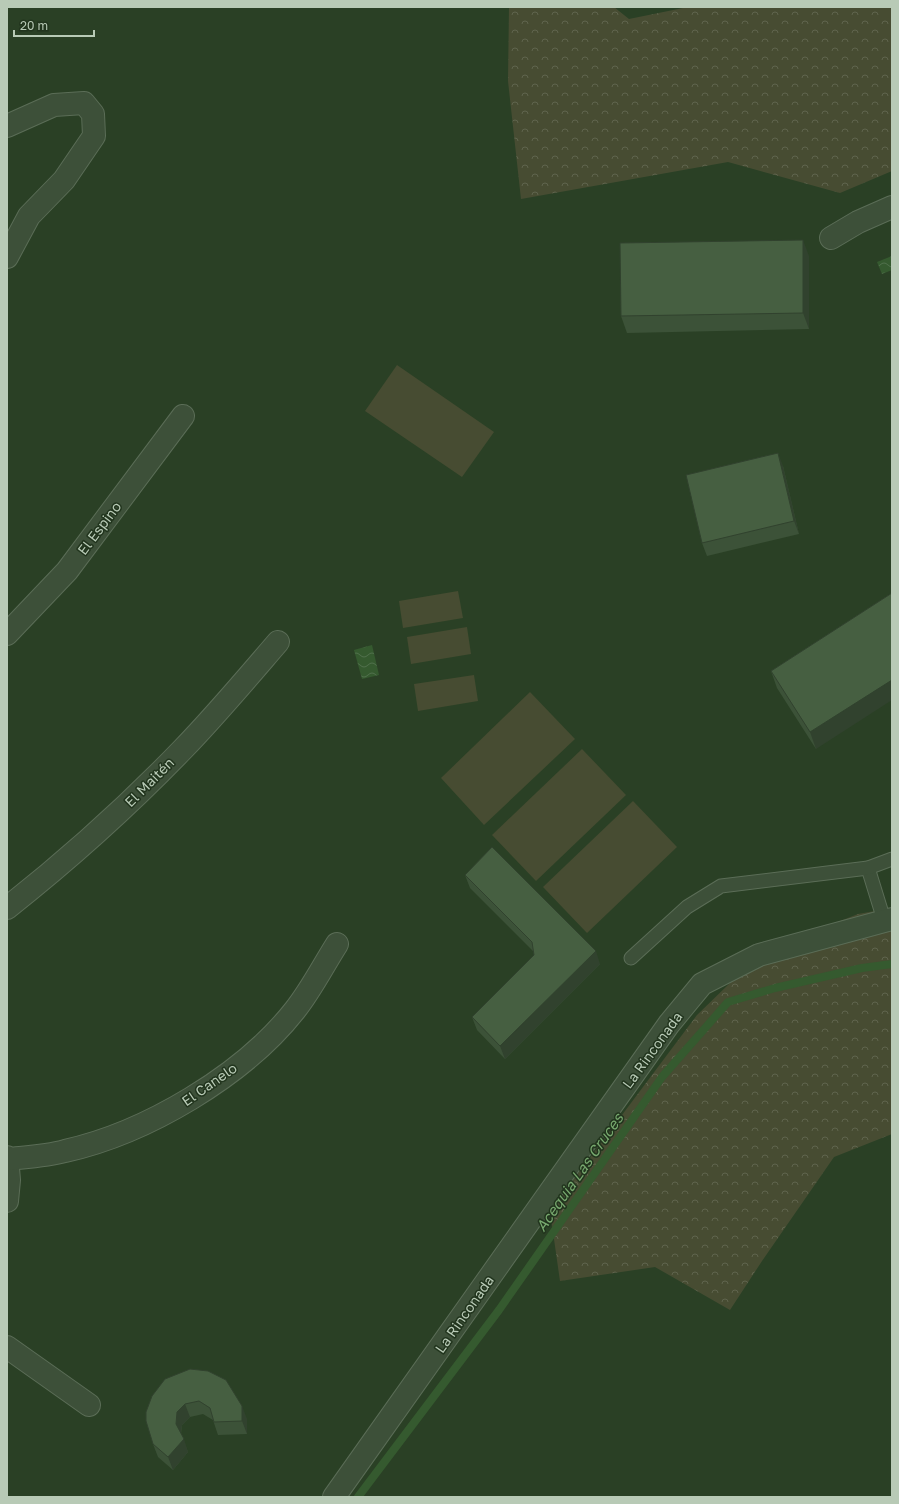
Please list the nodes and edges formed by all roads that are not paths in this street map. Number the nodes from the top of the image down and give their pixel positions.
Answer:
1 (7, 126) edge
2 (892, 207) edge
3 (831, 238) dead end
4 (7, 257) edge
5 (183, 416) dead end
6 (7, 634) edge
7 (278, 642) dead end
8 (892, 859) edge
9 (868, 868) junction
10 (7, 908) edge
11 (888, 919) edge
12 (337, 944) dead end
13 (631, 958) dead end
14 (7, 1158) edge
15 (7, 1201) edge
16 (7, 1347) edge
17 (89, 1405) dead end
18 (334, 1497) edge

1 - 4 street
2 - 3 street
5 - 6 street, El Espino
7 - 10 street, El Maitén
8 - 9 lane
9 - 11 lane
9 - 13 lane
11 - 18 street, La Rinconada
12 - 14 street, El Canelo
14 - 15 street
16 - 17 street

